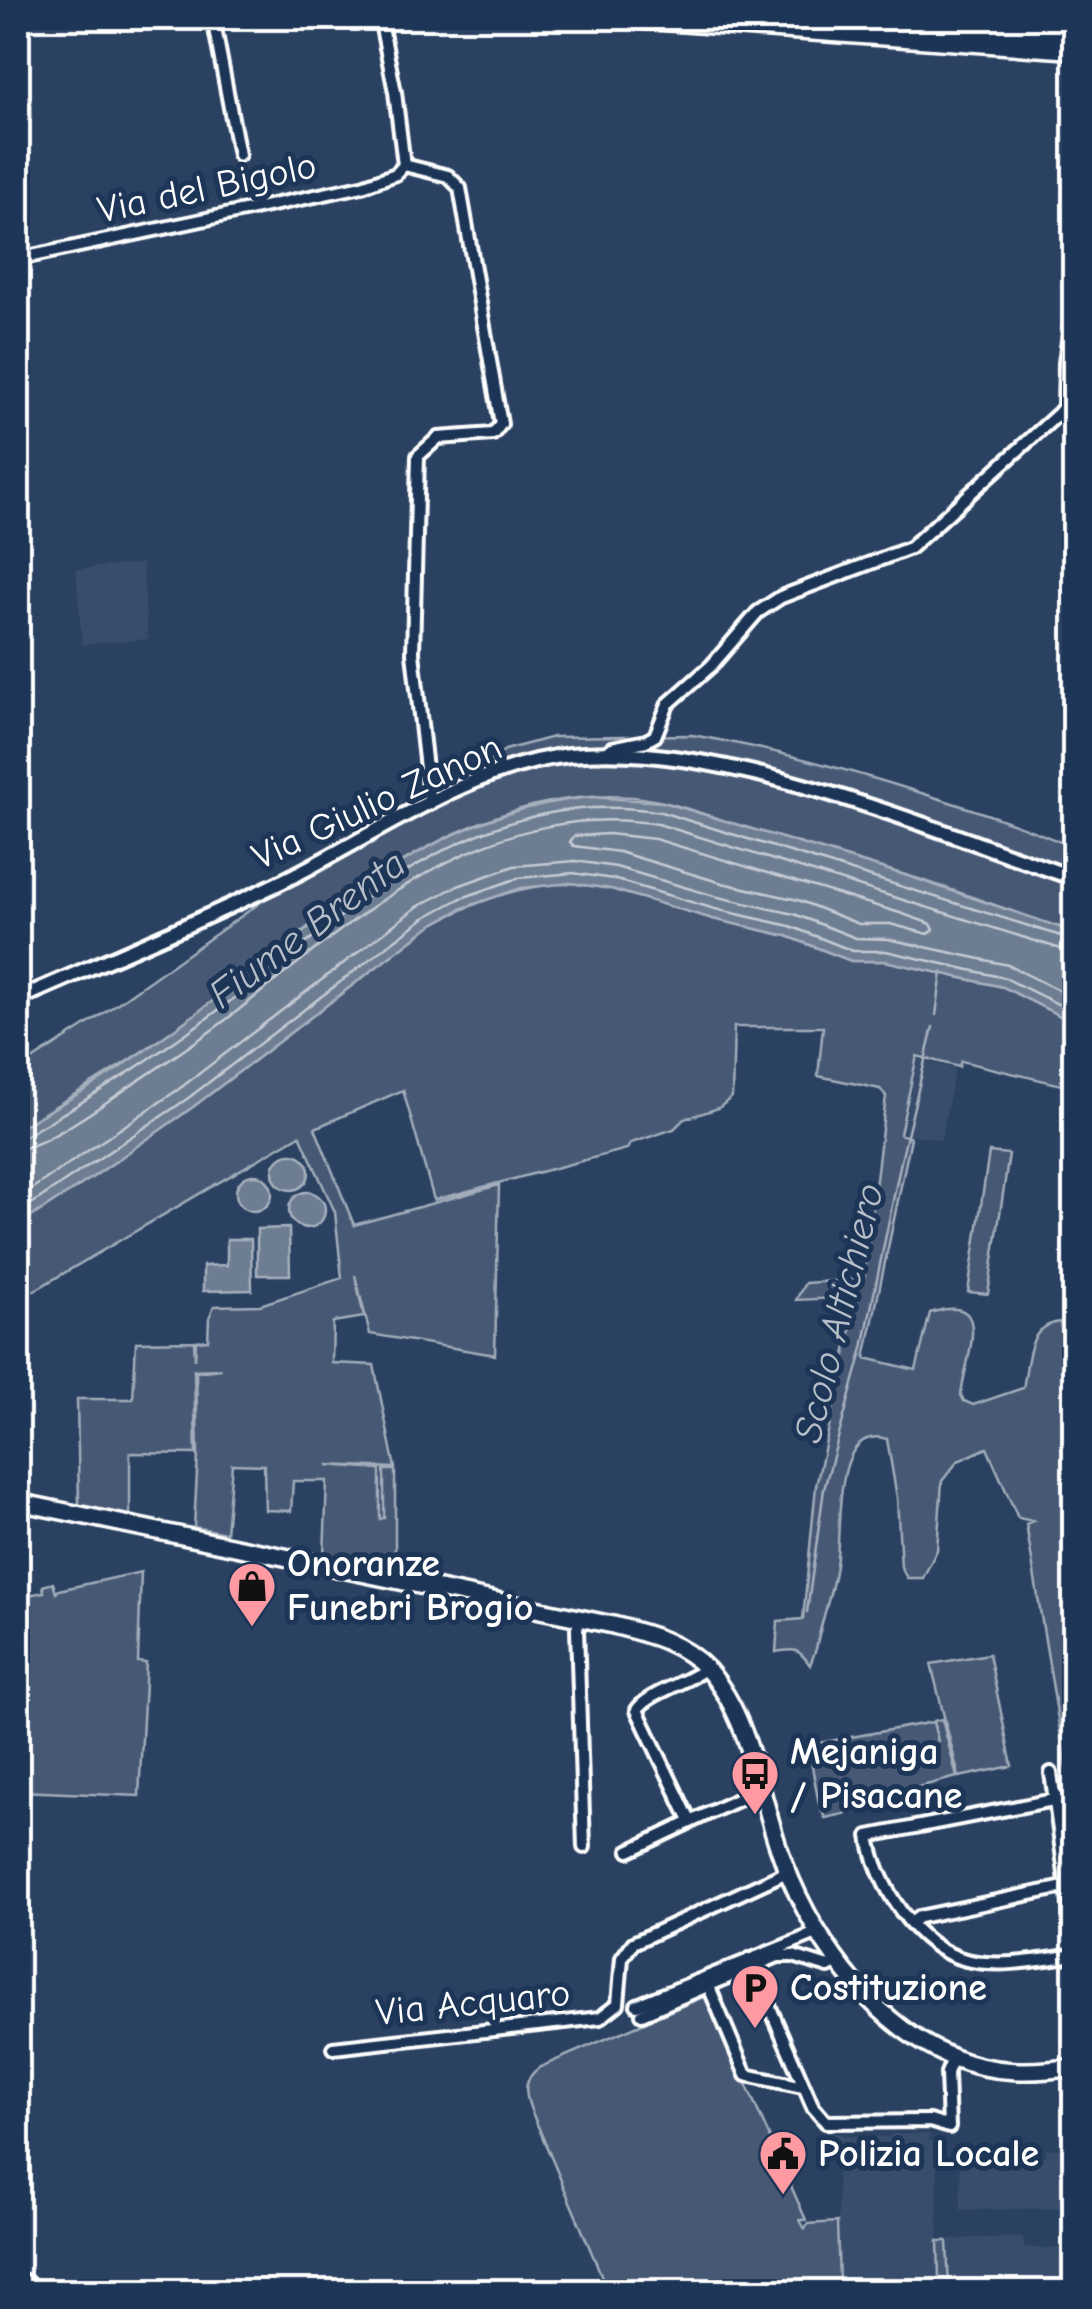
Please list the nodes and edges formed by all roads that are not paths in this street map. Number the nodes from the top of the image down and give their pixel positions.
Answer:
1 (212, 18) edge
2 (380, 18) edge
3 (633, 18) edge
4 (830, 18) edge
5 (1074, 30) edge
6 (1074, 49) edge
7 (239, 155) dead end
8 (404, 165) junction
9 (18, 260) edge
10 (1074, 296) edge
11 (1070, 380) edge
12 (606, 754) junction
13 (430, 804) junction
14 (1072, 874) edge
15 (18, 999) edge
16 (18, 1502) edge
17 (580, 1618) junction
18 (706, 1668) junction
19 (1051, 1773) dead end
20 (760, 1790) junction
21 (1074, 1796) edge
22 (1056, 1799) junction
23 (690, 1821) junction
24 (584, 1847) dead end
25 (630, 1852) dead end
26 (788, 1872) junction
27 (1071, 1886) edge
28 (912, 1922) junction
29 (819, 1932) junction
30 (1074, 1938) edge
31 (1074, 1955) edge
32 (839, 1962) junction
33 (751, 1963) junction
34 (706, 1981) junction
35 (639, 2010) dead end
36 (333, 2048) dead end
37 (952, 2058) junction
38 (1074, 2067) edge
39 (804, 2087) junction
40 (18, 2276) edge
41 (44, 2292) edge

1 - 7 street, Via del Bigolo
2 - 8 street
3 - 6 highway
4 - 5 highway
8 - 9 street, Via del Bigolo
8 - 13 street
10 - 11 street
11 - 12 street
12 - 13 street, Via Giulio Zanon
12 - 14 street, Via Giulio Zanon
13 - 15 street, Via Giulio Zanon
16 - 17 main road
17 - 18 main road
17 - 24 street
18 - 20 main road
18 - 23 street
19 - 22 street
20 - 23 street
20 - 26 main road
21 - 22 street
22 - 27 street
22 - 28 street
23 - 25 street
26 - 29 main road
26 - 36 street, Via Acquaro
27 - 28 street
27 - 30 street
28 - 31 street
29 - 32 main road
29 - 33 street
32 - 33 street
32 - 37 main road
33 - 34 street
33 - 39 street
34 - 35 street
34 - 39 street
37 - 38 main road
37 - 39 street
40 - 41 street

